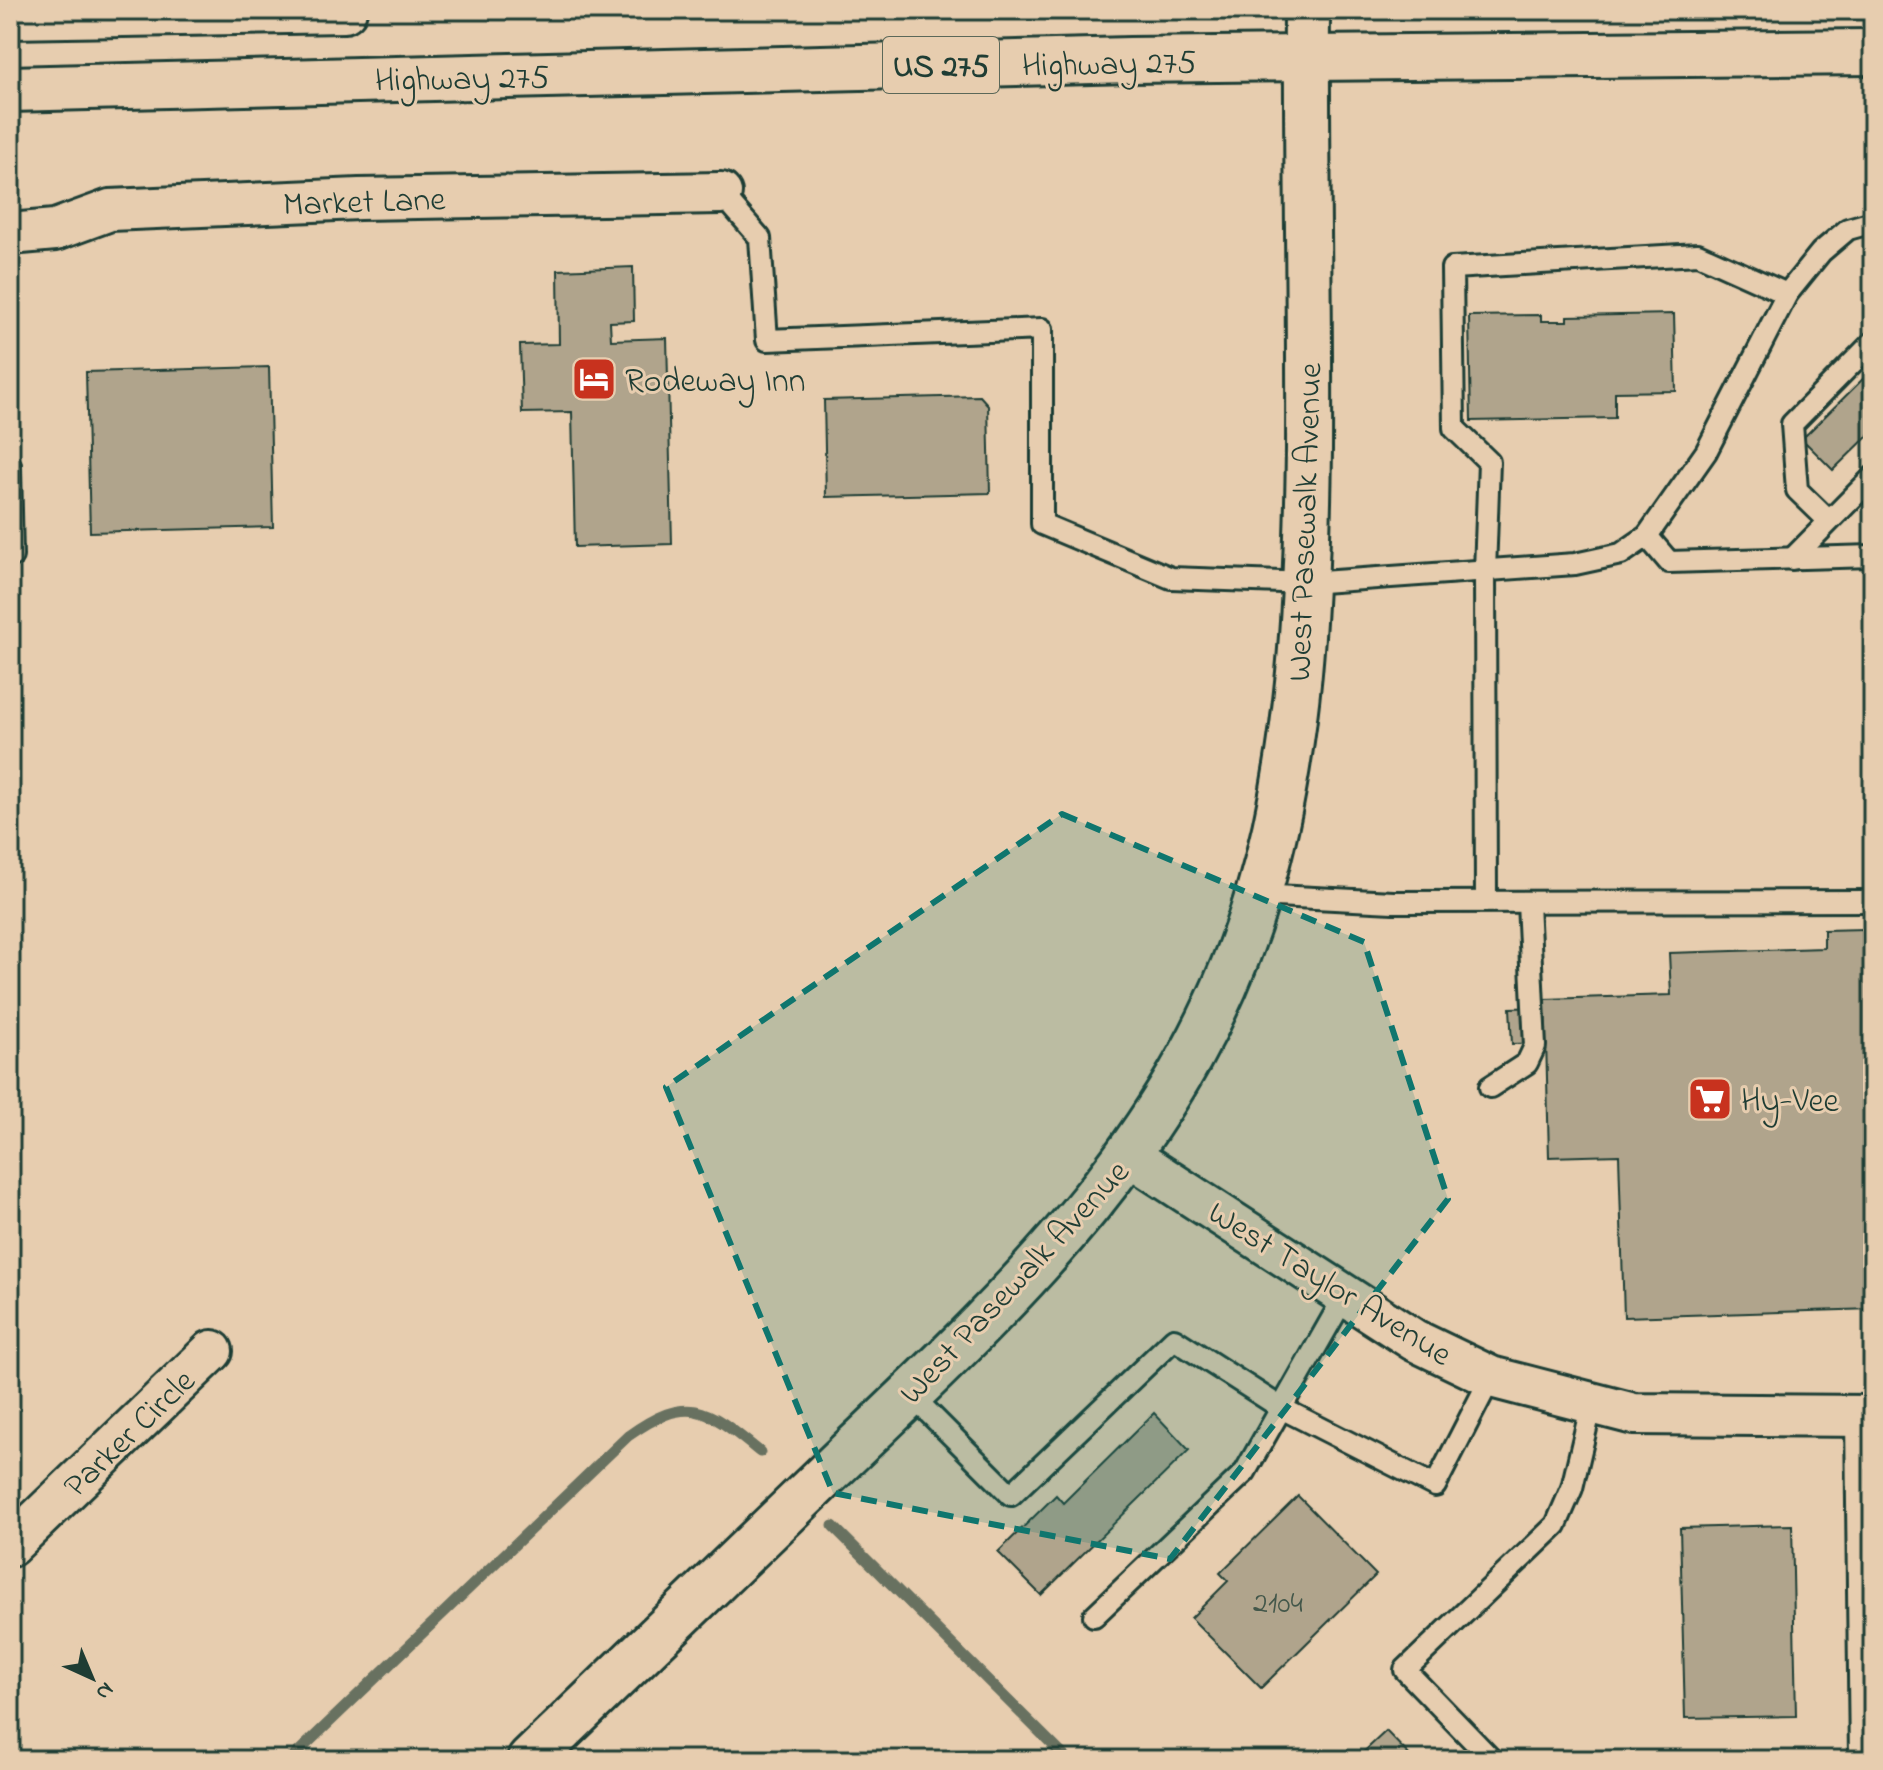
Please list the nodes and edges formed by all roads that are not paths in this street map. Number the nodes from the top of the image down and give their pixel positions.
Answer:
1 (344, 10) edge
2 (1307, 10) edge
3 (10, 16) edge
4 (1873, 52) edge
5 (1306, 61) junction
6 (10, 89) edge
7 (721, 193) joint
8 (1873, 222) edge
9 (10, 234) edge
10 (1787, 294) junction
11 (1873, 342) edge
12 (10, 465) edge
13 (1873, 477) edge
14 (1829, 521) junction
15 (1647, 536) junction
16 (12, 556) dead end
17 (1873, 556) edge
18 (1792, 559) junction
19 (1485, 571) junction
20 (1307, 583) junction
21 (1258, 895) junction
22 (1486, 901) junction
23 (1873, 901) edge
24 (1528, 903) junction
25 (1490, 1087) dead end
26 (1130, 1156) junction
27 (1346, 1294) junction
28 (212, 1351) dead end
29 (1491, 1377) junction
30 (910, 1394) junction
31 (1592, 1403) junction
32 (1283, 1409) junction
33 (1864, 1417) edge
34 (10, 1546) edge
35 (1094, 1616) dead end
36 (530, 1760) edge
37 (1492, 1760) edge
38 (1860, 1760) edge

1 - 3 main road
2 - 5 main road, West Pasewalk Avenue
4 - 5 main road, Highway 275 / US 275
5 - 6 main road, Highway 275 / US 275
5 - 20 main road, West Pasewalk Avenue
7 - 9 street, Market Lane
7 - 20 lane
8 - 10 lane
10 - 15 lane
10 - 19 lane
11 - 14 lane
12 - 16 lane
13 - 14 lane
14 - 18 lane
15 - 18 lane
15 - 19 lane
17 - 18 lane
19 - 20 lane
19 - 22 lane
20 - 21 main road, West Pasewalk Avenue
21 - 22 lane
21 - 26 main road, West Pasewalk Avenue
22 - 24 lane
23 - 24 lane
24 - 25 lane
26 - 27 street, West Taylor Avenue
26 - 30 main road, West Pasewalk Avenue
27 - 29 street, West Taylor Avenue
27 - 32 lane
28 - 34 street, Parker Circle
29 - 31 street, West Taylor Avenue
29 - 32 lane
30 - 32 lane
30 - 36 main road, West Pasewalk Avenue
31 - 33 street, West Taylor Avenue
31 - 37 lane
32 - 35 lane
33 - 38 lane

